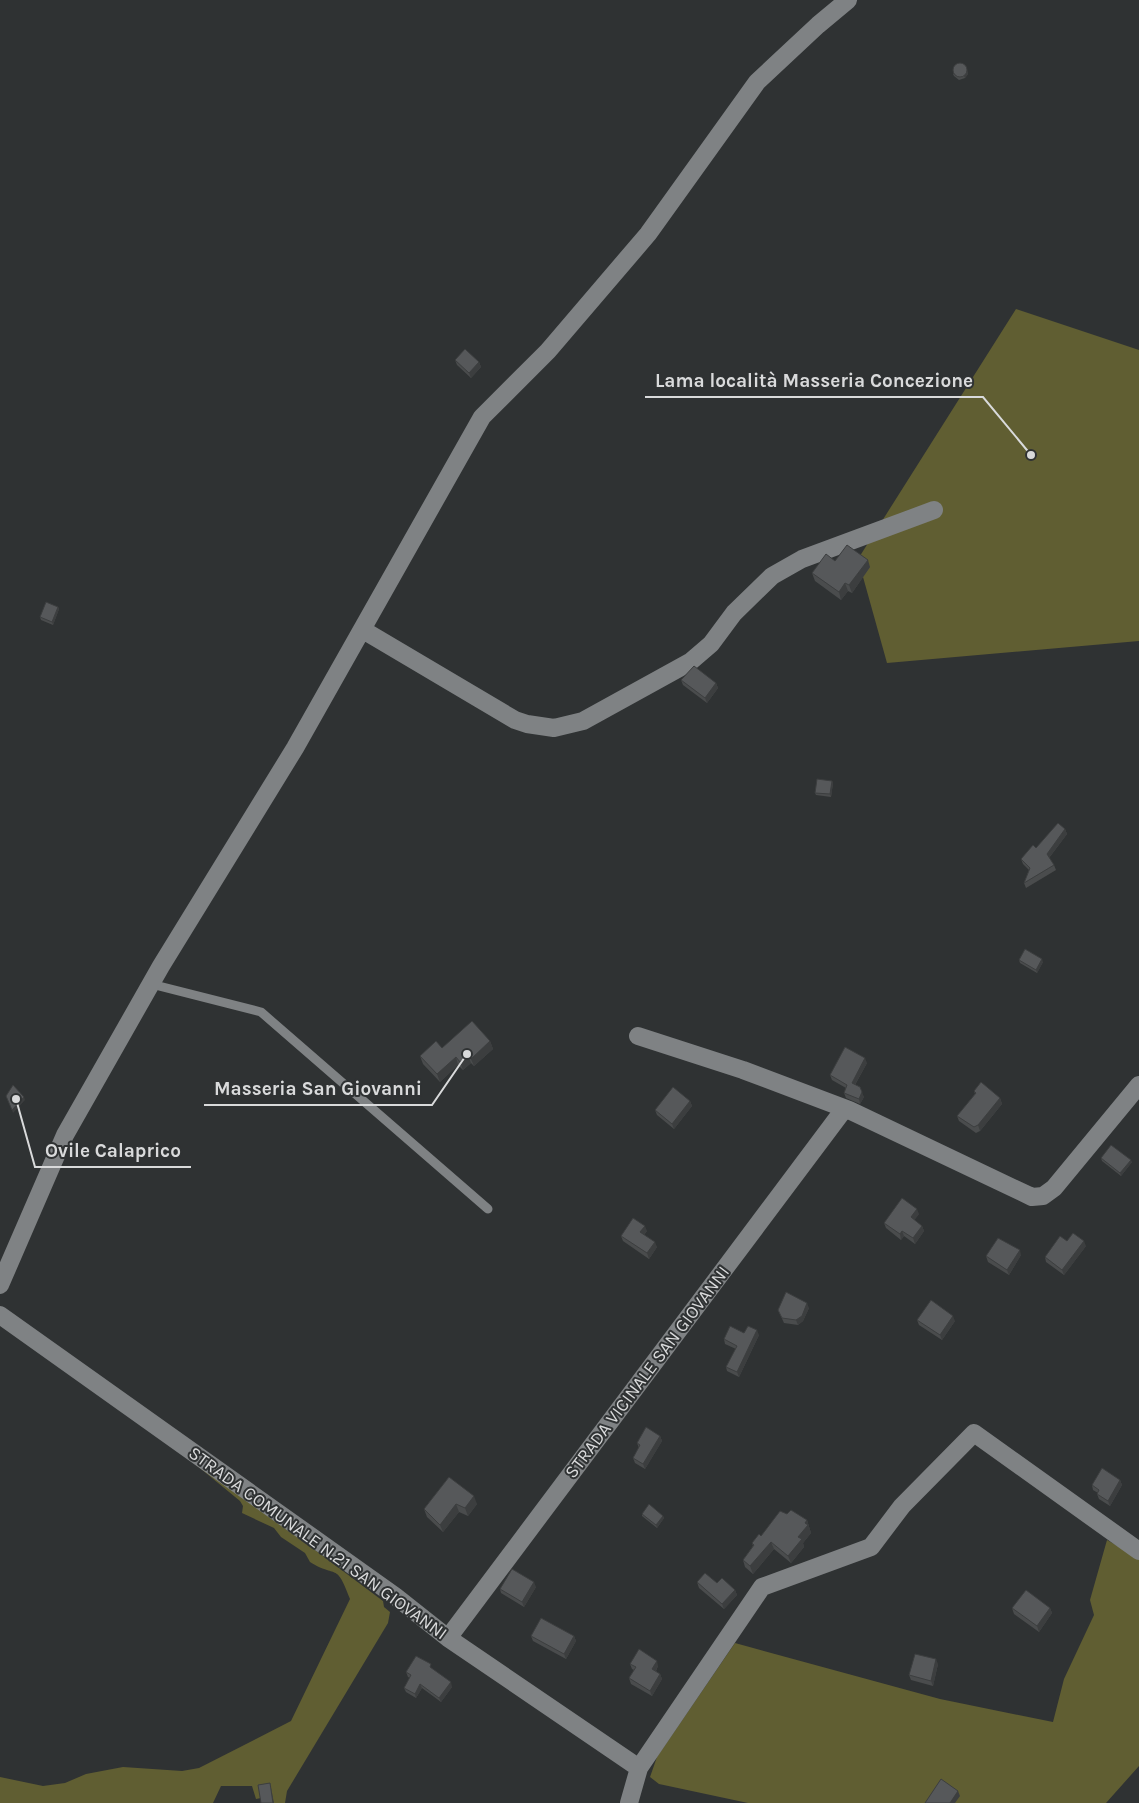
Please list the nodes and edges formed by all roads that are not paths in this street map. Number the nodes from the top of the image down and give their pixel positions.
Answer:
1 (848, 0) edge
2 (934, 510) dead end
3 (362, 630) junction
4 (151, 984) junction
5 (638, 1036) dead end
6 (1139, 1085) edge
7 (849, 1110) junction
8 (488, 1209) dead end
9 (0, 1285) edge
10 (0, 1315) edge
11 (1139, 1551) edge
12 (448, 1638) junction
13 (640, 1768) junction
14 (629, 1803) edge

1 - 3 street
2 - 3 street
3 - 4 street
4 - 8 lane
4 - 9 street
5 - 7 street
6 - 7 street
7 - 12 street, STRADA VICINALE SAN GIOVANNI
10 - 12 street, STRADA COMUNALE N.21 SAN GIOVANNI
11 - 13 street
12 - 13 street, STRADA COMUNALE N.21 SAN GIOVANNI
13 - 14 street

